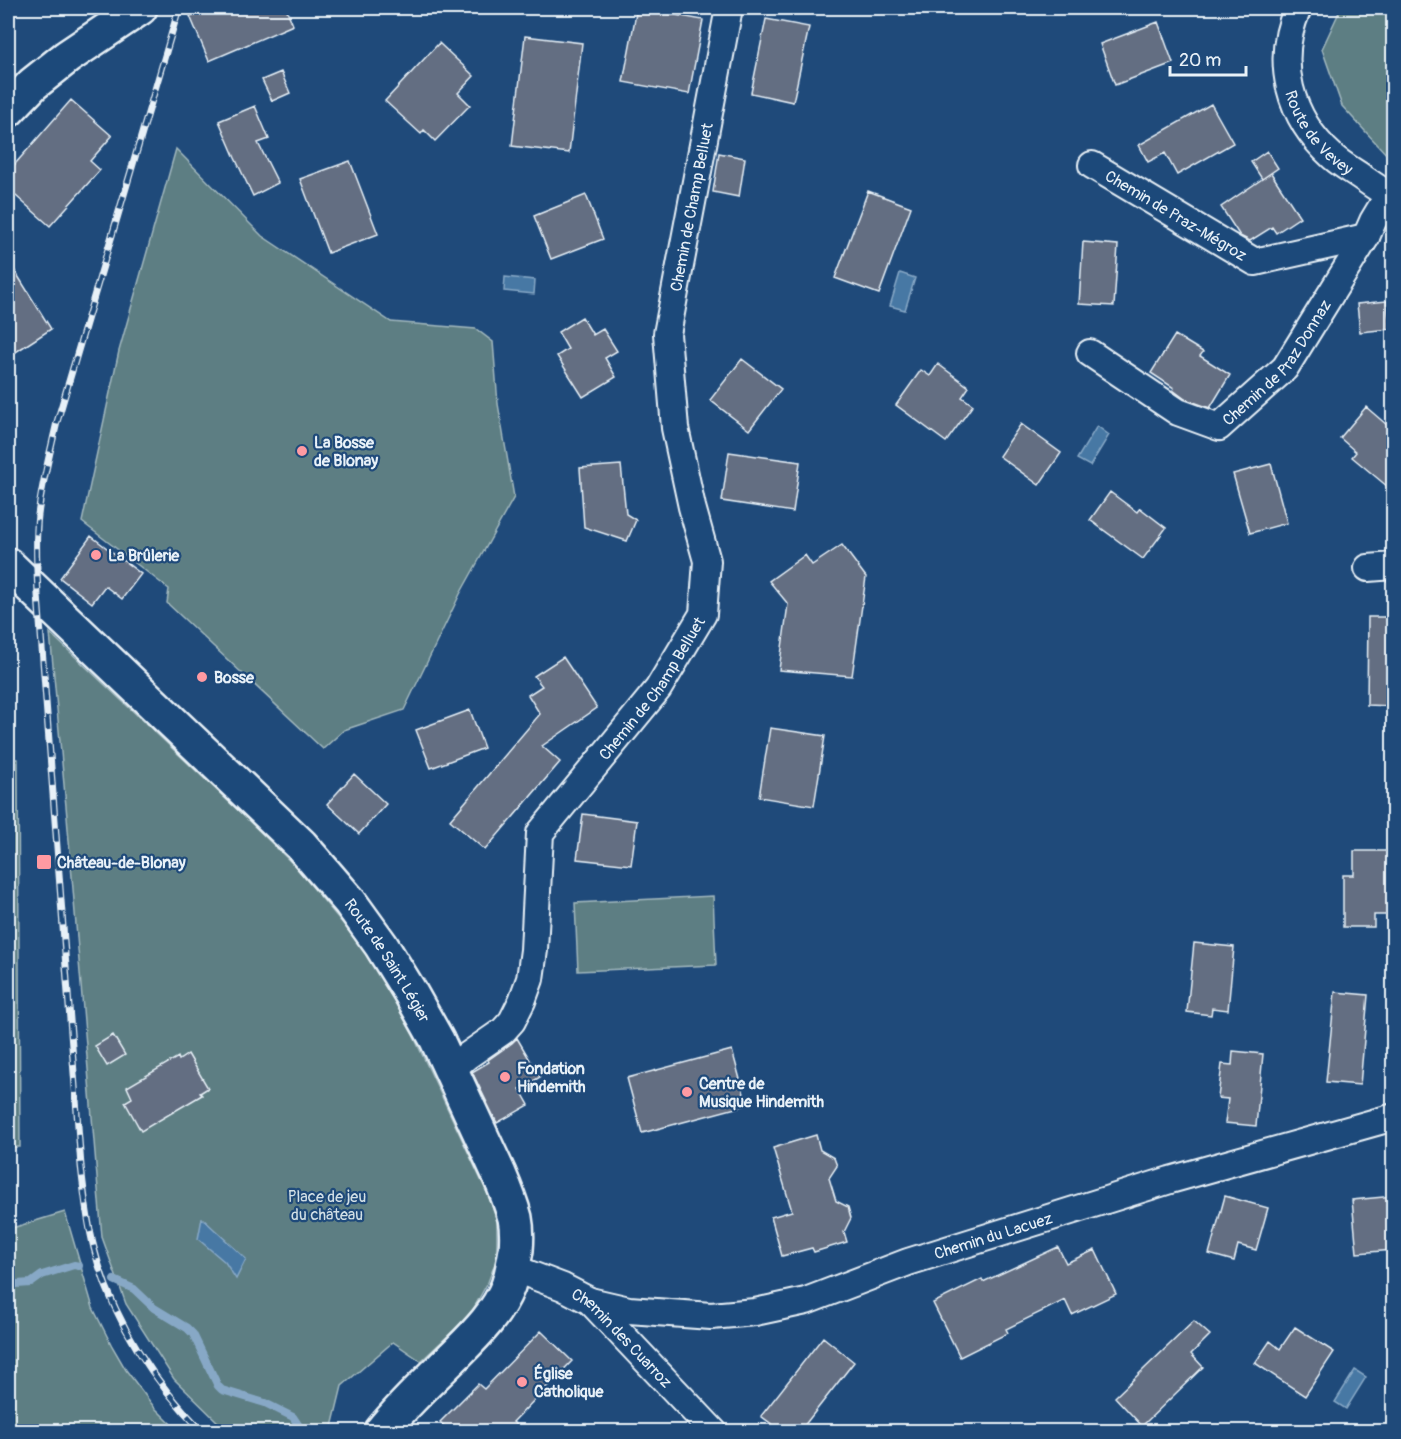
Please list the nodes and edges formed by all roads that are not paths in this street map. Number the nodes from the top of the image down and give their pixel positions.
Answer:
1 (140, 8) edge
2 (729, 8) edge
3 (1298, 8) edge
4 (8, 110) edge
5 (1092, 165) dead end
6 (1391, 197) edge
7 (1366, 237) junction
8 (1090, 353) dead end
9 (8, 565) edge
10 (1394, 566) edge
11 (1368, 568) dead end
12 (451, 1070) junction
13 (1394, 1117) edge
14 (513, 1268) junction
15 (590, 1301) junction
16 (381, 1431) edge
17 (714, 1431) edge

1 - 4 main road
2 - 12 street, Chemin de Champ Belluet
3 - 6 street, Route de Vevey
5 - 7 street, Chemin de Praz-Mégroz
6 - 7 street, Chemin de Praz Donnaz
7 - 8 street, Chemin de Praz Donnaz
9 - 12 main road, Route de Saint Légier
10 - 11 street
12 - 14 main road, Route de Saint Légier
13 - 15 street, Chemin du Lacuez
14 - 15 street, Chemin des Cuarroz
14 - 16 main road, Route de Saint Légier
15 - 17 street, Chemin des Cuarroz

